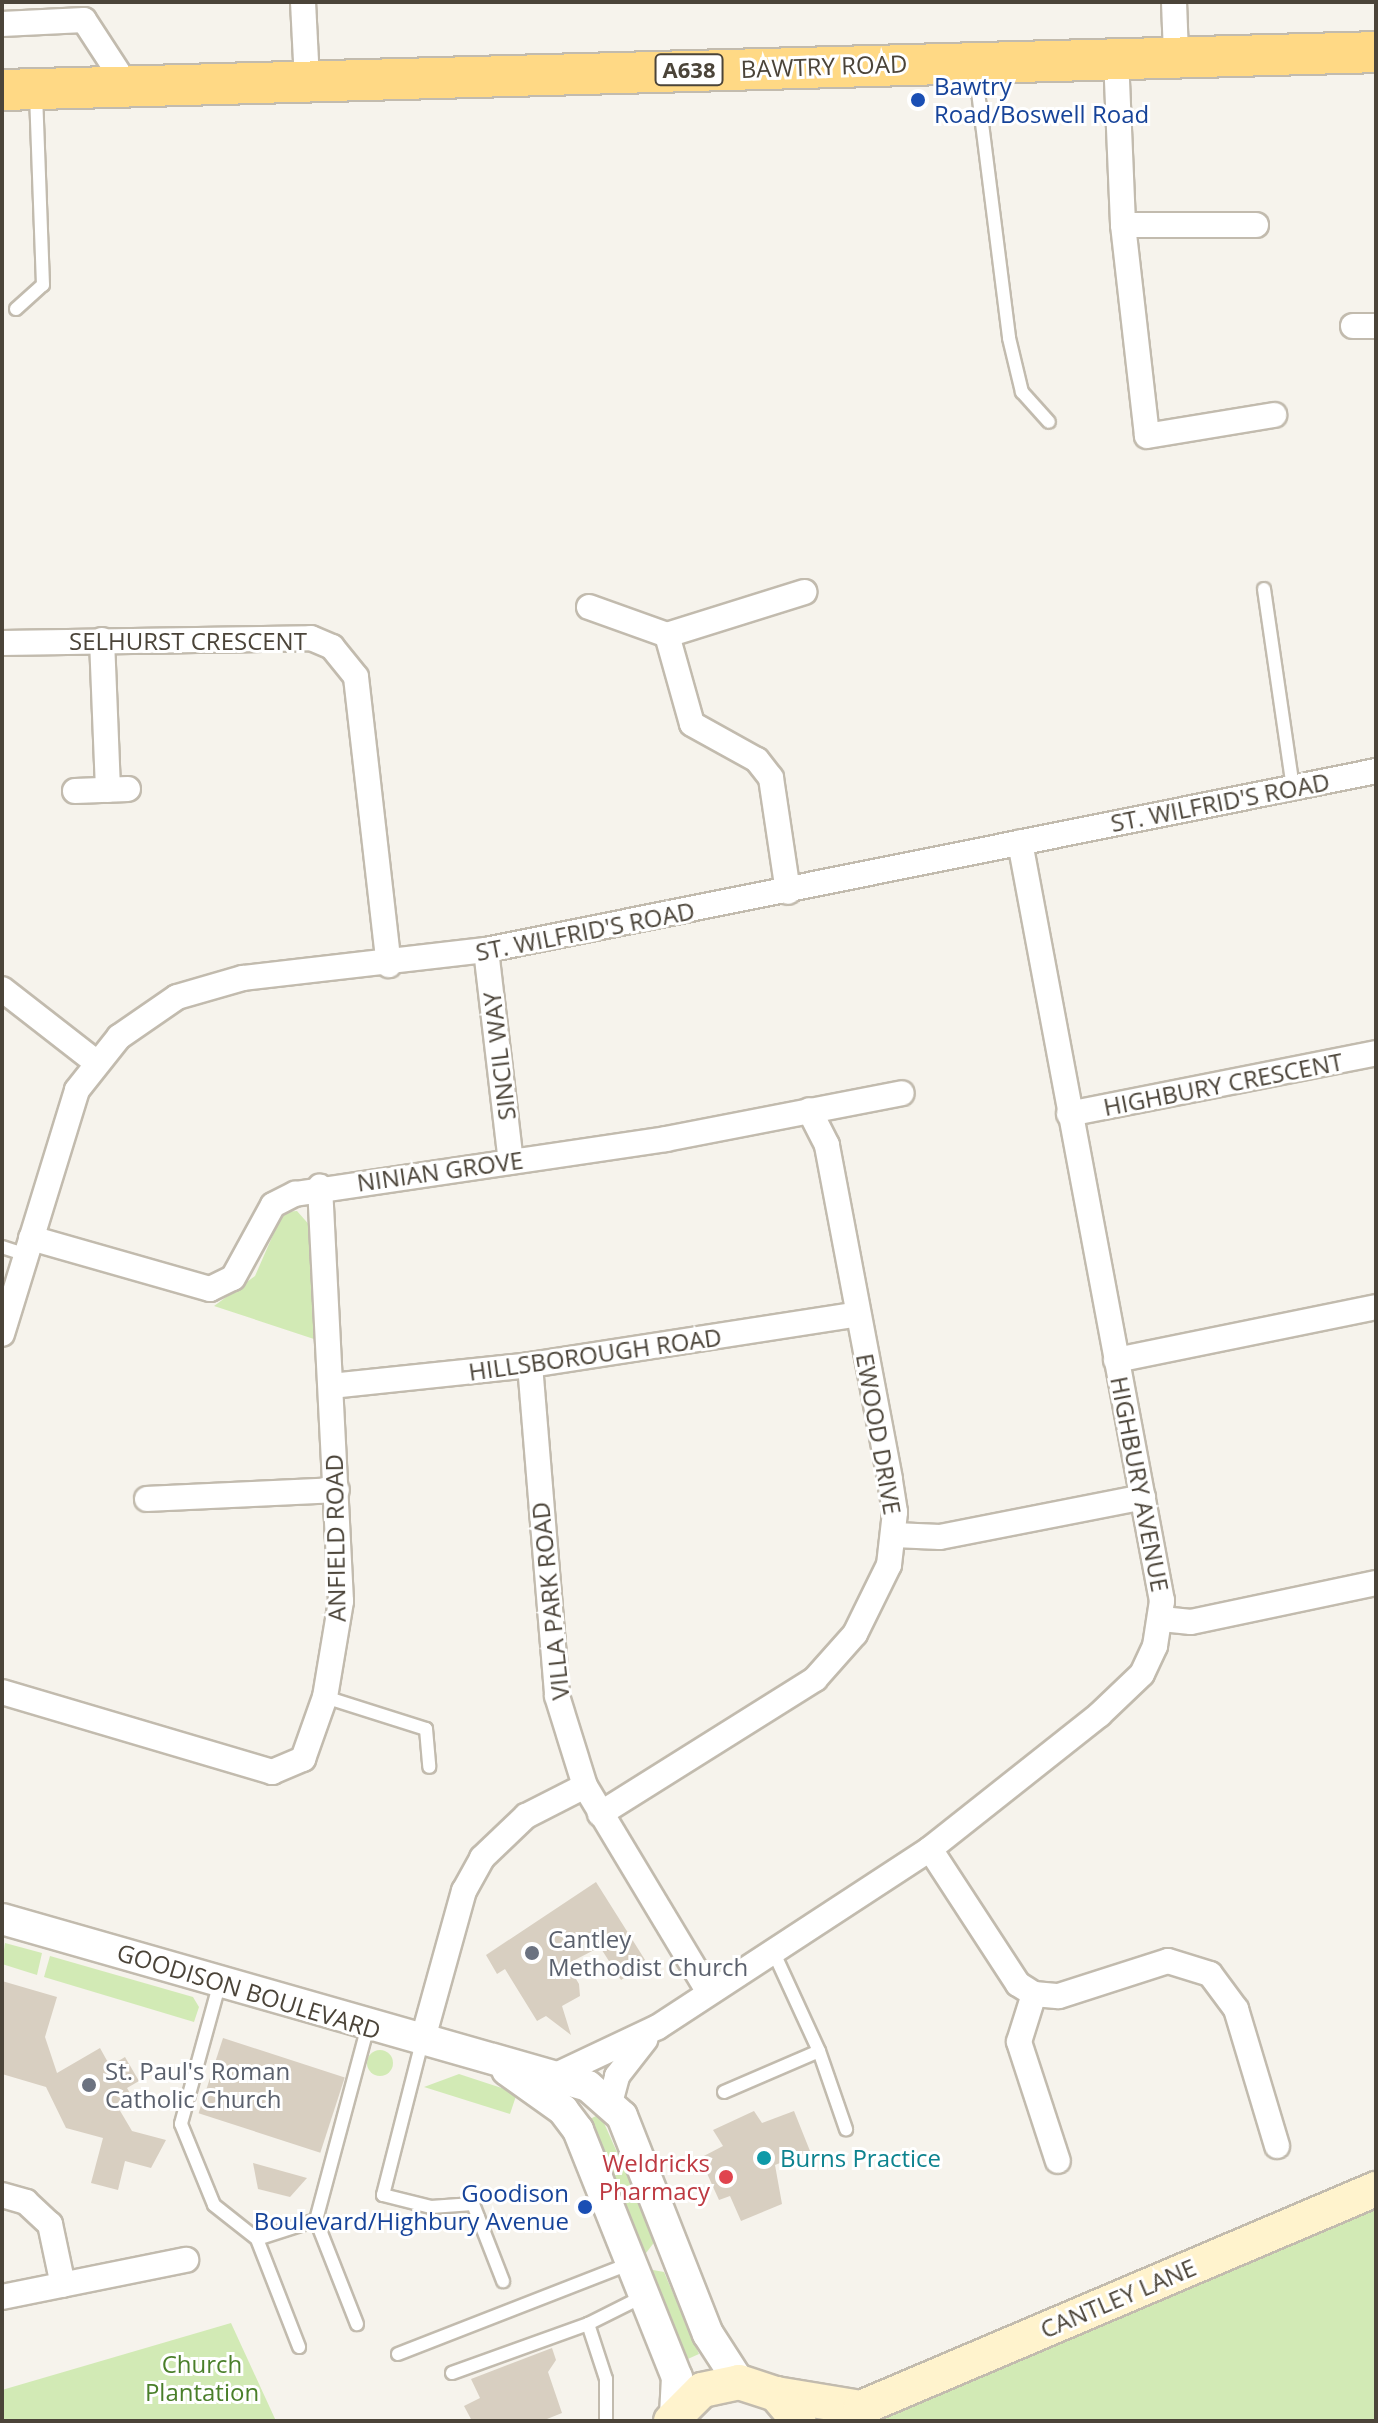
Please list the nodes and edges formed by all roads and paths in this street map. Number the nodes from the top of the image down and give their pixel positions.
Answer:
1 (303, 2) edge
2 (1174, 2) edge
3 (2, 24) edge
4 (1376, 52) edge
5 (1176, 55) junction
6 (1116, 57) junction
7 (974, 61) junction
8 (307, 80) junction
9 (127, 86) junction
10 (19, 89) edge
11 (1123, 225) junction
12 (1256, 225) dead end
13 (16, 309) dead end
14 (1274, 415) dead end
15 (1049, 422) dead end
16 (1264, 589) dead end
17 (804, 592) dead end
18 (589, 607) dead end
19 (667, 635) junction
20 (102, 640) junction
21 (2, 643) edge
22 (1376, 771) edge
23 (1293, 788) junction
24 (75, 791) dead end
25 (1020, 842) junction
26 (788, 892) junction
27 (486, 950) junction
28 (389, 965) junction
29 (2, 989) edge
30 (1376, 1053) edge
31 (97, 1063) junction
32 (902, 1093) dead end
33 (809, 1110) junction
34 (1069, 1114) junction
35 (511, 1162) junction
36 (320, 1187) junction
37 (28, 1246) junction
38 (2, 1247) edge
39 (1376, 1307) edge
40 (858, 1314) junction
41 (2, 1334) edge
42 (1116, 1360) junction
43 (530, 1365) junction
44 (331, 1386) junction
45 (337, 1490) junction
46 (1143, 1497) junction
47 (147, 1499) dead end
48 (894, 1535) junction
49 (1376, 1583) edge
50 (1162, 1619) junction
51 (2, 1692) edge
52 (325, 1697) junction
53 (429, 1767) dead end
54 (585, 1786) junction
55 (600, 1814) junction
56 (930, 1849) junction
57 (2, 1919) edge
58 (773, 1951) junction
59 (220, 1982) junction
60 (709, 1992) junction
61 (1034, 1994) junction
62 (368, 2026) junction
63 (658, 2027) junction
64 (422, 2042) junction
65 (819, 2051) junction
66 (496, 2062) junction
67 (558, 2074) junction
68 (724, 2092) dead end
69 (610, 2103) junction
70 (846, 2129) dead end
71 (1277, 2146) dead end
72 (1058, 2161) dead end
73 (1376, 2189) edge
74 (2, 2195) edge
75 (316, 2220) junction
76 (257, 2239) junction
77 (674, 2246) junction
78 (186, 2260) dead end
79 (631, 2263) junction
80 (503, 2281) dead end
81 (63, 2285) junction
82 (645, 2296) junction
83 (2, 2297) edge
84 (357, 2324) dead end
85 (588, 2324) junction
86 (299, 2347) dead end
87 (398, 2354) dead end
88 (452, 2373) dead end
89 (739, 2382) junction
90 (776, 2394) junction
91 (854, 2415) edge
92 (673, 2417) edge
93 (606, 2421) edge
94 (799, 2421) edge

1 - 8 street
2 - 5 street
3 - 9 street
4 - 5 highway, BAWTRY ROAD / A638
5 - 6 highway, BAWTRY ROAD / A638
6 - 7 highway, BAWTRY ROAD / A638
6 - 11 street
7 - 8 highway, BAWTRY ROAD / A638
7 - 15 lane
8 - 9 highway, BAWTRY ROAD / A638
9 - 10 highway, BAWTRY ROAD / A638
10 - 13 lane
11 - 12 street
11 - 14 street
16 - 23 lane
17 - 19 street
18 - 19 street
19 - 26 street
20 - 21 street, SELHURST CRESCENT
20 - 24 street
20 - 28 street, SELHURST CRESCENT
22 - 23 street, ST. WILFRID'S ROAD
23 - 25 street, ST. WILFRID'S ROAD
25 - 26 street, ST. WILFRID'S ROAD
25 - 34 street, HIGHBURY AVENUE
26 - 27 street, ST. WILFRID'S ROAD
27 - 28 street, ST. WILFRID'S ROAD
27 - 35 street, SINCIL WAY
28 - 31 street, ST. WILFRID'S ROAD
29 - 31 street
30 - 34 street, HIGHBURY CRESCENT
31 - 37 street, ST. WILFRID'S ROAD
32 - 33 street, NINIAN GROVE
33 - 35 street, NINIAN GROVE
33 - 40 street, EWOOD DRIVE
34 - 42 street, HIGHBURY AVENUE
35 - 36 street, NINIAN GROVE
36 - 37 street, NINIAN GROVE
36 - 44 street, ANFIELD ROAD
37 - 38 lane
37 - 41 street, ST. WILFRID'S ROAD
39 - 42 street
40 - 43 street, HILLSBOROUGH ROAD
40 - 48 street, EWOOD DRIVE
42 - 46 street, HIGHBURY AVENUE
43 - 44 street, HILLSBOROUGH ROAD
43 - 54 street, VILLA PARK ROAD
44 - 45 street, ANFIELD ROAD
45 - 47 street
45 - 52 street, ANFIELD ROAD
46 - 48 street
46 - 50 street, HIGHBURY AVENUE
48 - 55 street, EWOOD DRIVE
49 - 50 street
50 - 56 street, HIGHBURY AVENUE
51 - 52 street, ANFIELD ROAD
52 - 53 lane
54 - 55 street, VILLA PARK ROAD
54 - 64 street
55 - 60 street, VILLA PARK ROAD
56 - 58 street, HIGHBURY AVENUE
56 - 61 street
57 - 59 street, GOODISON BOULEVARD
58 - 60 street, HIGHBURY AVENUE
58 - 65 lane
59 - 62 street, GOODISON BOULEVARD
59 - 76 lane
60 - 63 street, HIGHBURY AVENUE
61 - 71 street
61 - 72 street
62 - 64 street, GOODISON BOULEVARD
62 - 75 lane
63 - 67 street
63 - 69 street
64 - 66 street, GOODISON BOULEVARD
64 - 80 lane
65 - 68 lane
65 - 70 lane
66 - 67 street, GOODISON BOULEVARD
66 - 79 street, GOODISON BOULEVARD
67 - 69 street, GOODISON BOULEVARD
69 - 77 street
73 - 91 main road, CANTLEY LANE
74 - 81 street
75 - 76 lane
75 - 84 lane
76 - 86 lane
77 - 79 street
77 - 89 street
78 - 81 street
79 - 82 street, GOODISON BOULEVARD
79 - 87 lane
81 - 83 street
82 - 85 lane
82 - 92 street, GOODISON BOULEVARD
85 - 88 lane
85 - 93 lane
89 - 90 main road, CANTLEY LANE
89 - 92 main road
90 - 91 main road, CANTLEY LANE
90 - 94 main road

